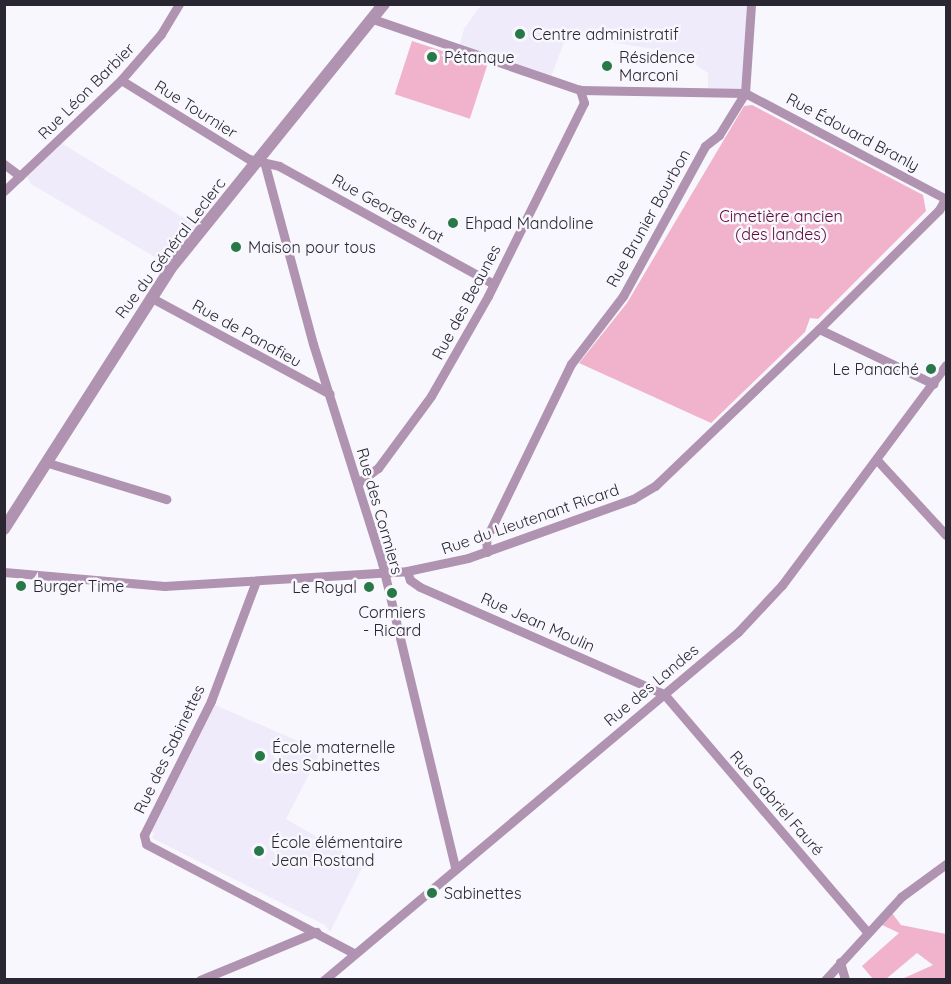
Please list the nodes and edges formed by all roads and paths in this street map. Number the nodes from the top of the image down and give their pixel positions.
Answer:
1 (178, 4) edge
2 (384, 4) edge
3 (751, 4) edge
4 (372, 19) junction
5 (121, 80) junction
6 (580, 90) junction
7 (745, 93) junction
8 (4, 164) edge
9 (261, 164) junction
10 (20, 176) junction
11 (4, 190) edge
12 (946, 199) edge
13 (494, 284) junction
14 (150, 297) junction
15 (819, 329) junction
16 (946, 365) edge
17 (934, 384) junction
18 (330, 394) junction
19 (877, 460) junction
20 (45, 462) junction
21 (358, 483) junction
22 (166, 499) dead end
23 (4, 529) edge
24 (946, 535) edge
25 (487, 552) junction
26 (406, 571) junction
27 (4, 572) edge
28 (384, 572) junction
29 (256, 581) junction
30 (664, 694) junction
31 (946, 864) edge
32 (455, 868) junction
33 (316, 932) junction
34 (867, 932) junction
35 (354, 953) junction
36 (840, 962) junction
37 (200, 980) edge
38 (324, 980) edge
39 (825, 980) edge
40 (845, 980) edge

1 - 5 street, Rue Léon Barbier
2 - 4 street, Rue du Général Leclerc
3 - 7 street
4 - 6 street
4 - 9 street, Rue du Général Leclerc
5 - 9 street, Rue Tournier
5 - 10 street, Rue Léon Barbier
6 - 7 street
6 - 13 street, Rue des Beaunes
7 - 12 street, Rue Édouard Branly
7 - 25 street, Rue Brunier Bourbon
8 - 10 street
9 - 13 street, Rue Georges Irat
9 - 14 street, Rue du Général Leclerc
9 - 18 street, Rue des Cormiers
10 - 11 street, Rue Léon Barbier
12 - 15 street, Rue du Lieutenant Ricard
13 - 21 street, Rue des Beaunes
14 - 18 street, Rue de Panafieu
14 - 20 street, Rue du Général Leclerc
15 - 17 street
15 - 25 street, Rue du Lieutenant Ricard
16 - 17 street, Rue des Landes
17 - 19 street, Rue des Landes
18 - 21 street, Rue des Cormiers
19 - 24 street
19 - 30 street, Rue des Landes
20 - 22 street
20 - 23 street, Rue du Général Leclerc
21 - 28 street, Rue des Cormiers
25 - 26 street, Rue du Lieutenant Ricard
26 - 28 street, Rue du Lieutenant Ricard
26 - 30 street, Rue Jean Moulin
27 - 29 street, Rue du Lieutenant Ricard
28 - 29 street, Rue du Lieutenant Ricard
28 - 32 street, Rue des Cormiers
29 - 33 street, Rue des Sabinettes
30 - 32 street, Rue des Landes
30 - 34 street, Rue Gabriel Fauré
31 - 34 street
32 - 35 street, Rue des Landes
33 - 35 street, Rue des Sabinettes
33 - 37 street
34 - 36 street
35 - 38 street, Rue des Landes
36 - 39 street
36 - 40 street

